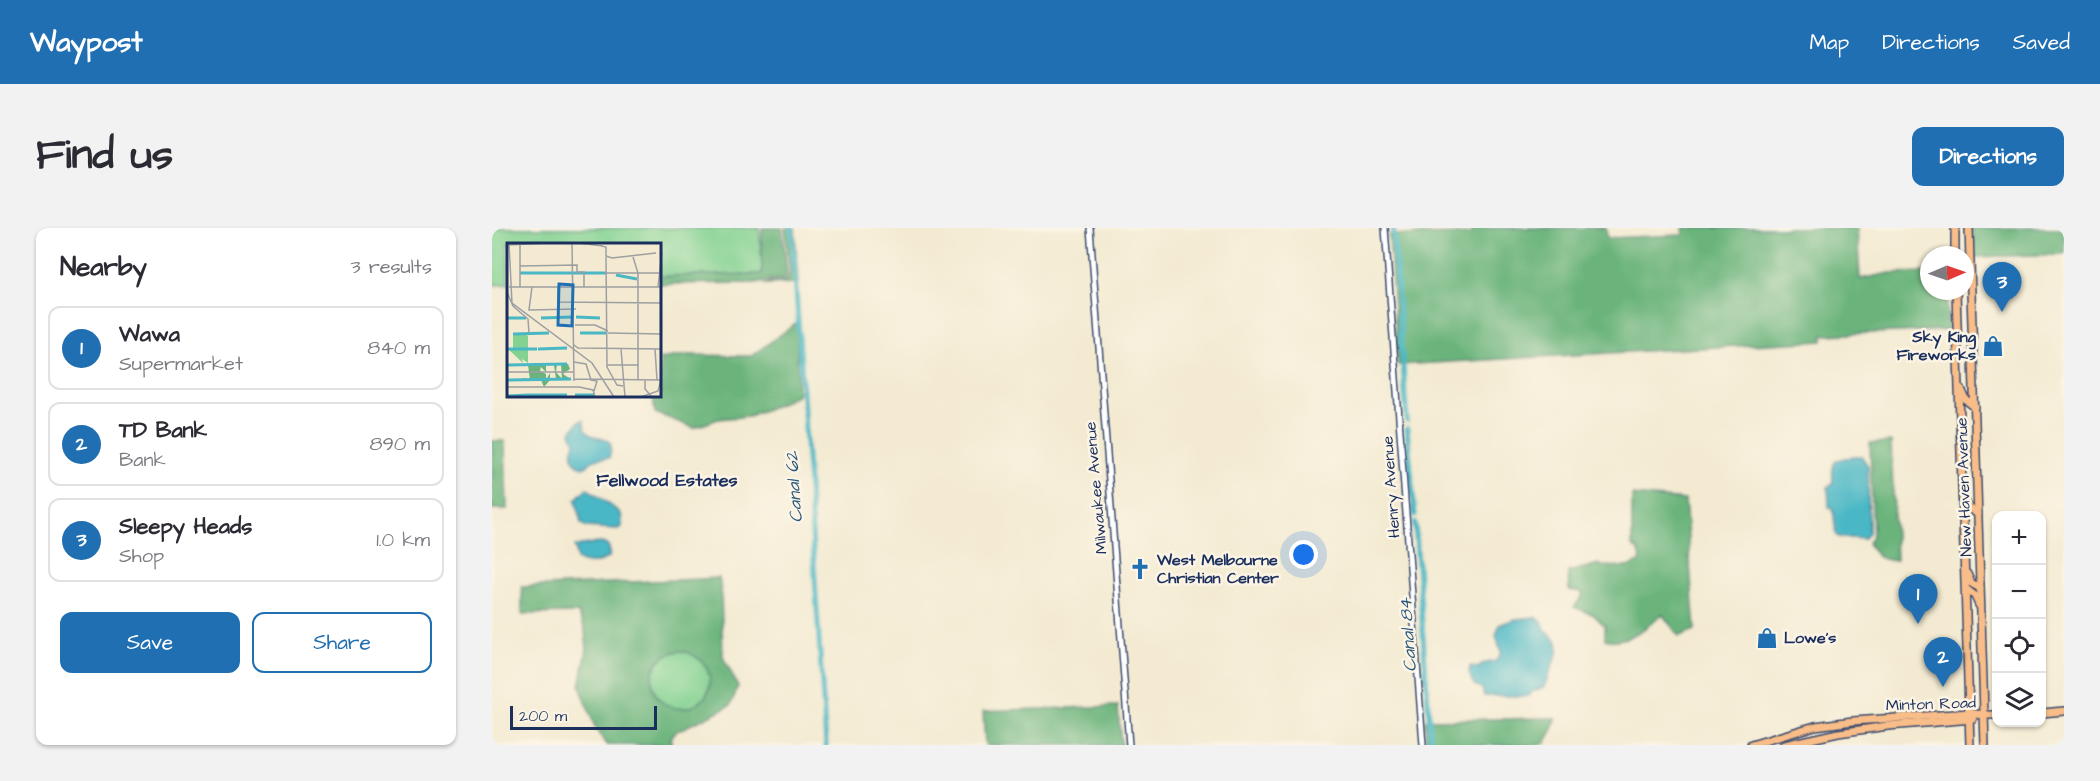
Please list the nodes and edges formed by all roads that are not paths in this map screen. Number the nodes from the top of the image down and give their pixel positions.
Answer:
1 (1090, 228) edge
2 (1385, 228) edge
3 (1954, 228) edge
4 (1969, 228) edge
5 (1955, 242) junction
6 (1955, 246) edge
7 (1957, 246) edge
8 (1968, 246) edge
9 (1956, 300) edge
10 (1970, 300) edge
11 (1959, 384) junction
12 (1975, 407) junction
13 (1960, 409) junction
14 (1975, 428) junction
15 (1963, 498) junction
16 (1978, 514) junction
17 (1963, 521) junction
18 (1978, 534) junction
19 (1965, 568) junction
20 (1980, 588) junction
21 (1966, 589) junction
22 (1981, 610) junction
23 (2064, 711) edge
24 (2046, 712) edge
25 (1992, 715) edge
26 (1984, 716) junction
27 (1970, 717) junction
28 (1129, 745) edge
29 (1424, 745) edge
30 (1751, 745) edge
31 (1784, 745) edge
32 (1970, 745) edge
33 (1985, 745) edge

1 - 28 street, Milwaukee Avenue
2 - 29 street, Henry Avenue
3 - 5 main road
4 - 8 main road, New Haven Avenue
5 - 6 main road
5 - 7 main road
9 - 11 main road, New Haven Avenue
10 - 12 main road, New Haven Avenue
11 - 12 main road
11 - 13 main road, New Haven Avenue
12 - 14 main road, New Haven Avenue
13 - 14 main road
13 - 15 main road, New Haven Avenue
14 - 16 main road, New Haven Avenue
15 - 16 main road
15 - 17 main road, New Haven Avenue
16 - 18 main road, New Haven Avenue
17 - 18 main road
17 - 19 main road, New Haven Avenue
18 - 20 main road, New Haven Avenue
19 - 20 main road
19 - 21 main road, New Haven Avenue
20 - 22 main road, New Haven Avenue
21 - 22 main road
21 - 27 main road, New Haven Avenue
22 - 26 main road, New Haven Avenue
23 - 24 main road
25 - 26 main road, Minton Road
26 - 27 main road, Minton Road
26 - 33 main road, New Haven Avenue
27 - 30 main road, Minton Road
27 - 31 main road, Minton Road
27 - 32 main road, New Haven Avenue

